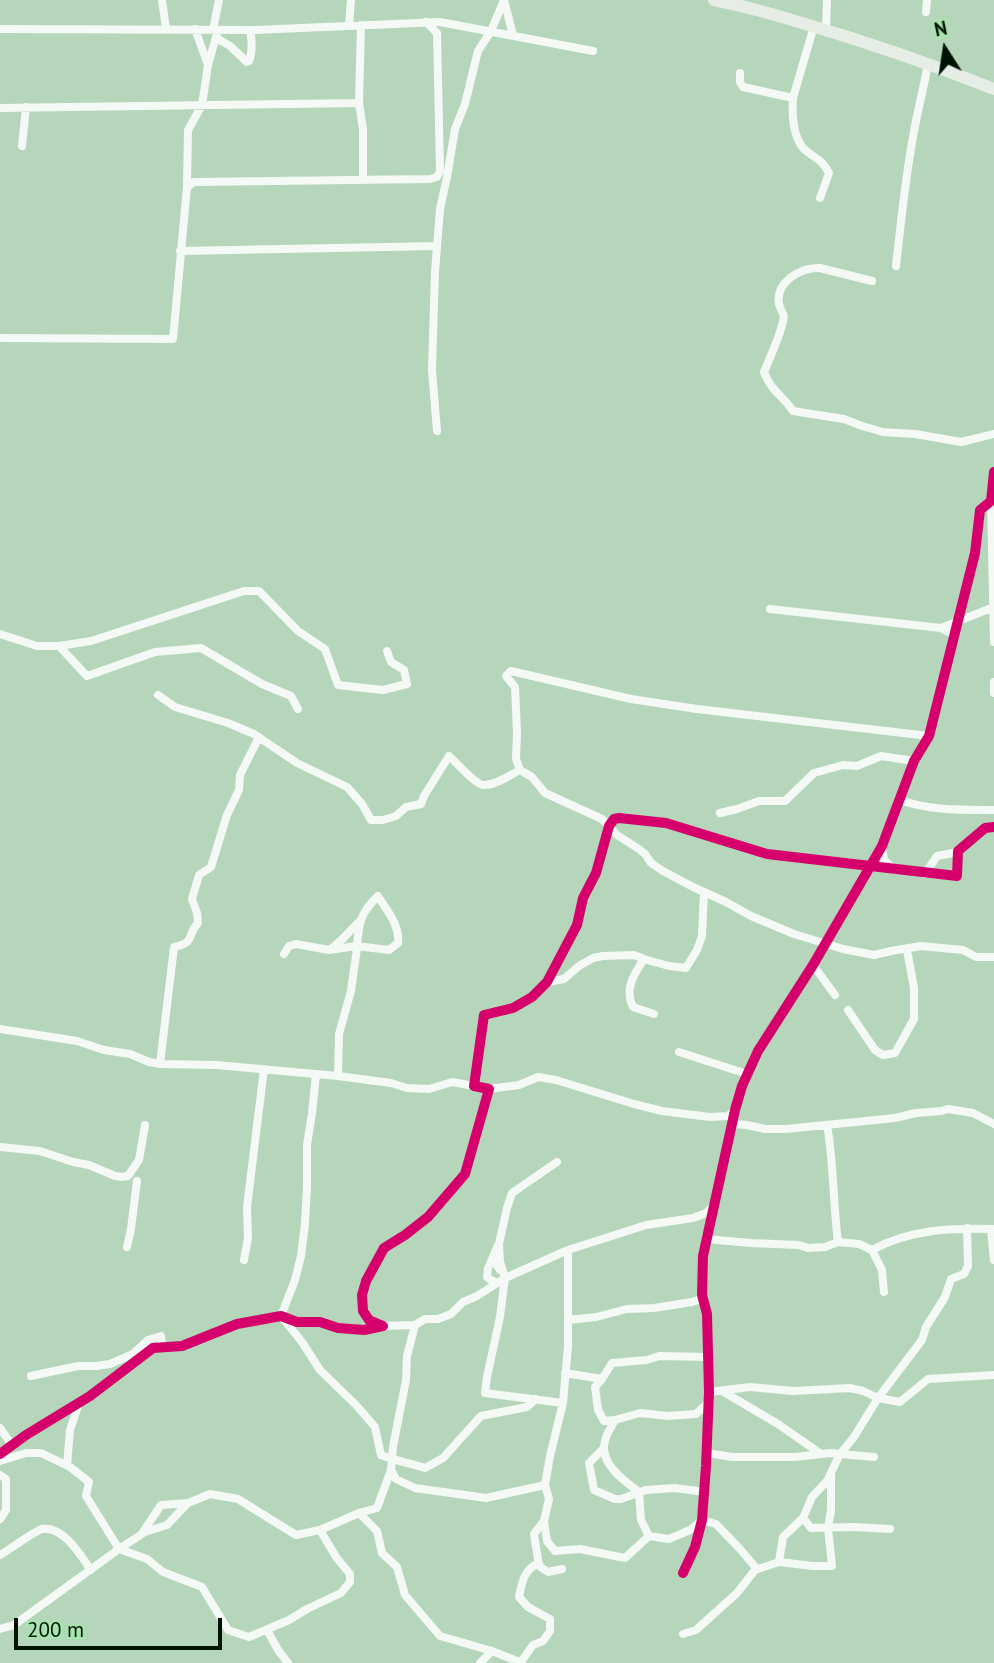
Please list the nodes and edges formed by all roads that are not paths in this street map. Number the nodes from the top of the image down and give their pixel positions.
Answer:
1 (162, 0) edge
2 (219, 0) edge
3 (351, 0) edge
4 (504, 0) edge
5 (714, 0) edge
6 (827, 0) edge
7 (927, 0) edge
8 (742, 3) edge
9 (926, 12) dead end
10 (426, 22) junction
11 (361, 25) junction
12 (349, 26) junction
13 (820, 28) junction
14 (0, 29) edge
15 (166, 29) junction
16 (195, 29) junction
17 (250, 30) junction
18 (491, 31) junction
19 (216, 33) junction
20 (513, 35) junction
21 (593, 51) dead end
22 (928, 63) junction
23 (208, 65) junction
24 (740, 73) dead end
25 (994, 89) edge
26 (793, 98) junction
27 (359, 103) junction
28 (202, 105) junction
29 (26, 107) junction
30 (0, 108) edge
31 (22, 146) dead end
32 (363, 180) junction
33 (187, 187) junction
34 (820, 198) dead end
35 (437, 246) junction
36 (180, 251) junction
37 (896, 266) dead end
38 (872, 281) dead end
39 (0, 338) edge
40 (437, 431) dead end
41 (994, 435) edge
42 (994, 472) edge
43 (991, 501) junction
44 (993, 607) edge
45 (770, 609) dead end
46 (957, 622) junction
47 (941, 628) junction
48 (0, 634) edge
49 (954, 635) junction
50 (994, 642) edge
51 (59, 646) junction
52 (387, 651) dead end
53 (994, 682) edge
54 (994, 693) edge
55 (158, 695) dead end
56 (298, 709) dead end
57 (929, 736) junction
58 (259, 737) junction
59 (914, 761) junction
60 (520, 770) junction
61 (900, 800) junction
62 (994, 810) edge
63 (720, 813) dead end
64 (609, 826) junction
65 (994, 827) edge
66 (882, 846) junction
67 (958, 852) junction
68 (871, 866) junction
69 (895, 870) junction
70 (925, 874) junction
71 (704, 892) junction
72 (359, 922) junction
73 (826, 943) junction
74 (357, 946) junction
75 (329, 950) junction
76 (907, 950) junction
77 (284, 954) dead end
78 (994, 957) edge
79 (644, 959) junction
80 (813, 965) junction
81 (547, 982) junction
82 (835, 995) dead end
83 (848, 1010) dead end
84 (654, 1014) dead end
85 (0, 1029) edge
86 (679, 1052) dead end
87 (160, 1064) junction
88 (264, 1069) junction
89 (747, 1074) junction
90 (316, 1075) junction
91 (338, 1076) junction
92 (474, 1086) junction
93 (489, 1089) junction
94 (735, 1110) junction
95 (733, 1124) junction
96 (994, 1124) edge
97 (145, 1125) dead end
98 (827, 1125) junction
99 (0, 1147) edge
100 (557, 1162) dead end
101 (137, 1164) junction
102 (125, 1176) junction
103 (137, 1181) junction
104 (713, 1206) junction
105 (967, 1228) junction
106 (992, 1229) edge
107 (708, 1238) junction
108 (838, 1242) junction
109 (499, 1244) junction
110 (127, 1247) dead end
111 (568, 1250) junction
112 (872, 1250) junction
113 (994, 1258) edge
114 (492, 1259) junction
115 (244, 1260) dead end
116 (501, 1281) junction
117 (884, 1293) dead end
118 (702, 1295) junction
119 (281, 1316) junction
120 (568, 1320) junction
121 (415, 1325) junction
122 (383, 1326) junction
123 (162, 1347) junction
124 (708, 1357) junction
125 (565, 1373) junction
126 (994, 1375) edge
127 (31, 1376) dead end
128 (602, 1379) junction
129 (722, 1391) junction
130 (709, 1397) junction
131 (878, 1398) junction
132 (536, 1399) junction
133 (79, 1403) junction
134 (562, 1403) junction
135 (615, 1420) junction
136 (0, 1428) edge
137 (12, 1446) junction
138 (604, 1448) junction
139 (707, 1453) junction
140 (0, 1454) edge
141 (821, 1454) junction
142 (840, 1454) junction
143 (874, 1457) dead end
144 (392, 1460) junction
145 (0, 1461) edge
146 (67, 1465) junction
147 (391, 1470) junction
148 (831, 1474) junction
149 (0, 1475) edge
150 (545, 1485) junction
151 (639, 1492) junction
152 (705, 1492) junction
153 (188, 1503) junction
154 (359, 1513) junction
155 (803, 1518) junction
156 (0, 1519) edge
157 (702, 1520) junction
158 (544, 1521) junction
159 (828, 1528) junction
160 (890, 1529) dead end
161 (320, 1530) junction
162 (141, 1534) junction
163 (649, 1536) junction
164 (119, 1549) junction
165 (0, 1555) edge
166 (779, 1562) junction
167 (538, 1563) junction
168 (562, 1569) dead end
169 (757, 1569) junction
170 (91, 1570) junction
171 (683, 1573) dead end
172 (0, 1629) edge
173 (267, 1630) junction
174 (683, 1634) dead end
175 (492, 1651) junction
176 (288, 1663) edge
177 (480, 1663) edge
178 (522, 1663) edge

1 - 15 street
2 - 19 street
3 - 12 street
4 - 18 street
4 - 20 street
5 - 8 street
6 - 13 street
7 - 9 street
8 - 13 street
10 - 11 street
10 - 18 street
10 - 32 street
11 - 12 street
11 - 27 street
12 - 17 street
13 - 22 street
13 - 26 street
14 - 15 street
15 - 16 street
16 - 19 street
16 - 23 street
17 - 19 street
17 - 19 street
18 - 20 street
18 - 35 street
19 - 23 street
20 - 21 street
22 - 25 street
22 - 37 street
23 - 28 street
24 - 26 street
26 - 34 street
27 - 28 street
27 - 32 street
28 - 29 street
28 - 33 street
29 - 30 street
29 - 31 street
32 - 33 street
33 - 36 street
35 - 36 street
35 - 40 street
36 - 39 street
38 - 41 street
42 - 43 street
43 - 44 street
43 - 46 street
44 - 46 street
44 - 50 street
45 - 47 street
46 - 47 street
46 - 49 street
47 - 49 street
48 - 51 street
49 - 57 street
51 - 52 street
51 - 56 street
53 - 54 street
55 - 58 street
57 - 59 street
57 - 60 street
58 - 60 street
58 - 87 street
59 - 61 street
59 - 63 street
60 - 64 street
61 - 62 street
61 - 66 street
64 - 68 street
64 - 71 street
64 - 81 street
65 - 67 street
66 - 68 street
66 - 69 street
67 - 70 street
67 - 70 street
68 - 69 street
68 - 73 street
69 - 70 street
71 - 73 street
71 - 79 street
72 - 74 street
72 - 74 street
72 - 75 street
73 - 76 street
73 - 80 street
74 - 75 street
74 - 91 street
75 - 77 street
76 - 78 street
76 - 83 street
79 - 81 street
79 - 84 street
80 - 82 street
80 - 89 street
81 - 92 street
85 - 87 street
86 - 89 street
87 - 88 street
88 - 90 street
88 - 115 street
89 - 94 street
90 - 91 street
90 - 119 street
91 - 92 street
92 - 93 street
93 - 94 street
93 - 122 street
94 - 95 street
95 - 98 street
95 - 104 street
96 - 98 street
97 - 101 street
98 - 108 street
99 - 102 street
100 - 109 street
101 - 102 street
101 - 103 street
102 - 103 street
103 - 110 street
104 - 107 street
104 - 111 street
105 - 106 street
105 - 112 street
105 - 131 street
106 - 113 street
107 - 108 street
107 - 118 street
108 - 112 street
109 - 114 street
109 - 116 street
111 - 116 street
111 - 120 street
112 - 117 street
114 - 116 street
114 - 116 street
116 - 121 street
116 - 132 street
118 - 120 street
118 - 124 street
119 - 122 street
119 - 123 street
119 - 144 street
120 - 125 street
121 - 122 street
121 - 144 street
123 - 127 street
123 - 133 street
124 - 128 street
124 - 130 street
125 - 128 street
125 - 134 street
126 - 131 street
128 - 135 street
129 - 130 street
129 - 131 street
129 - 141 street
130 - 135 street
130 - 139 street
131 - 142 street
132 - 134 street
132 - 144 street
133 - 137 street
133 - 146 street
134 - 150 street
135 - 138 street
136 - 137 street
137 - 140 street
138 - 151 street
138 - 151 street
139 - 141 street
139 - 152 street
141 - 142 street
142 - 143 street
142 - 148 street
144 - 147 street
145 - 146 street
146 - 164 street
147 - 150 street
147 - 154 street
148 - 155 street
148 - 159 street
149 - 156 street
150 - 158 street
151 - 152 street
151 - 163 street
152 - 157 street
153 - 161 street
153 - 162 street
153 - 162 street
154 - 161 street
154 - 175 street
155 - 159 street
155 - 166 street
157 - 163 street
157 - 169 street
157 - 171 street
158 - 163 street
158 - 167 street
159 - 160 street
159 - 166 street
161 - 173 street
162 - 164 street
164 - 170 street
164 - 173 street
165 - 170 street
166 - 169 street
167 - 168 street
167 - 178 street
169 - 174 street
170 - 172 street
173 - 176 street
175 - 177 street
175 - 178 street

